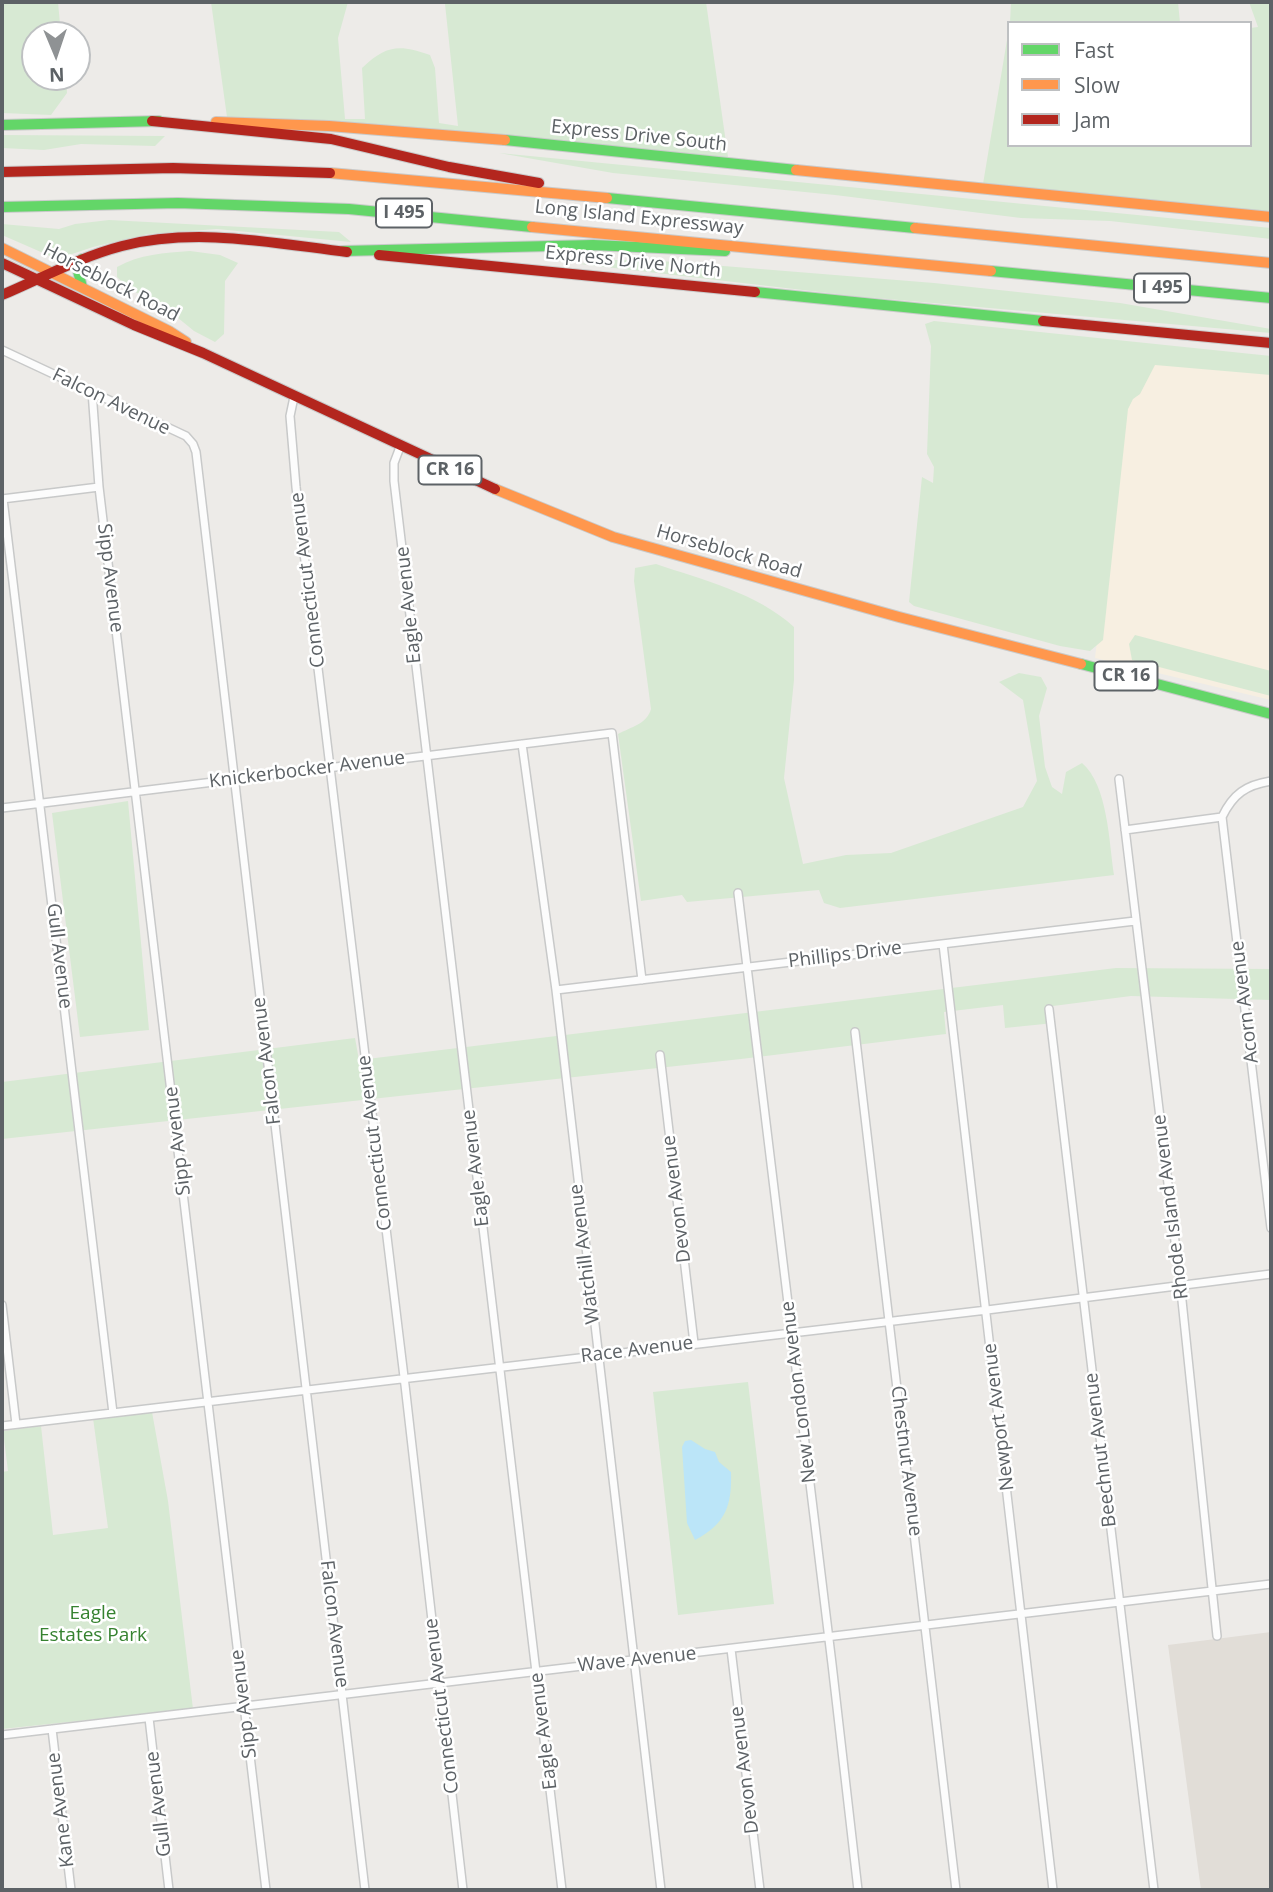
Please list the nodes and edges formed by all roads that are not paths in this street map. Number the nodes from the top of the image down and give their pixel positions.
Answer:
1 (152, 121) junction
2 (2, 125) edge
3 (2, 172) edge
4 (618, 199) junction
5 (2, 207) edge
6 (1271, 217) edge
7 (2, 248) edge
8 (343, 251) junction
9 (805, 252) junction
10 (82, 259) junction
11 (2, 263) edge
12 (1271, 263) edge
13 (51, 272) junction
14 (35, 280) junction
15 (82, 287) junction
16 (2, 295) edge
17 (1271, 298) edge
18 (1271, 343) edge
19 (2, 350) edge
20 (203, 353) junction
21 (92, 391) junction
22 (295, 397) junction
23 (400, 447) junction
24 (99, 487) junction
25 (3, 499) edge
26 (1271, 714) edge
27 (522, 744) junction
28 (426, 756) junction
29 (331, 768) junction
30 (1119, 779) dead end
31 (233, 780) junction
32 (1271, 781) edge
33 (136, 790) junction
34 (40, 803) junction
35 (2, 808) edge
36 (1222, 817) junction
37 (1125, 830) junction
38 (738, 893) dead end
39 (1135, 921) junction
40 (943, 944) junction
41 (748, 967) junction
42 (642, 980) junction
43 (556, 990) junction
44 (1049, 1009) dead end
45 (855, 1032) dead end
46 (660, 1055) dead end
47 (1271, 1228) edge
48 (1271, 1274) edge
49 (1181, 1285) junction
50 (1083, 1298) junction
51 (2, 1305) edge
52 (987, 1310) junction
53 (888, 1321) junction
54 (792, 1332) junction
55 (694, 1343) junction
56 (597, 1354) junction
57 (500, 1367) junction
58 (404, 1378) junction
59 (306, 1389) junction
60 (208, 1401) junction
61 (113, 1413) junction
62 (16, 1424) junction
63 (2, 1426) edge
64 (1271, 1584) edge
65 (1213, 1590) junction
66 (1120, 1602) junction
67 (1021, 1614) junction
68 (926, 1624) junction
69 (1217, 1636) dead end
70 (828, 1637) junction
71 (731, 1649) junction
72 (634, 1661) junction
73 (537, 1671) junction
74 (439, 1682) junction
75 (342, 1693) junction
76 (244, 1706) junction
77 (149, 1718) junction
78 (52, 1729) junction
79 (2, 1735) edge
80 (71, 1890) edge
81 (169, 1890) edge
82 (266, 1890) edge
83 (365, 1890) edge
84 (463, 1890) edge
85 (562, 1890) edge
86 (661, 1890) edge
87 (760, 1890) edge
88 (858, 1890) edge
89 (956, 1890) edge
90 (1053, 1890) edge
91 (1154, 1890) edge

1 - 2 main road, Express Drive South
1 - 4 main road
1 - 6 main road, Express Drive South
3 - 4 main road, Long Island Expressway / I 495
4 - 12 main road, Long Island Expressway / I 495
5 - 9 main road, Long Island Expressway / I 495
7 - 13 main road, Horseblock Road / CR 16
8 - 9 main road
8 - 10 main road, Express Drive North
8 - 18 main road, Express Drive North
9 - 17 main road, Long Island Expressway / I 495
10 - 13 main road, Express Drive North
10 - 15 main road
11 - 14 main road, Horseblock Road / CR 16
13 - 14 main road, Express Drive North
13 - 15 main road, Horseblock Road / CR 16
14 - 16 main road, Express Drive North
14 - 20 main road, Horseblock Road / CR 16
15 - 20 main road, Horseblock Road / CR 16
19 - 21 street, Falcon Avenue
20 - 22 main road, Horseblock Road / CR 16
21 - 24 street, Sipp Avenue
21 - 31 street, Falcon Avenue
22 - 23 main road, Horseblock Road / CR 16
22 - 29 street, Connecticut Avenue
23 - 26 main road, Horseblock Road / CR 16
23 - 28 street, Eagle Avenue
24 - 25 street
24 - 33 street, Sipp Avenue
25 - 34 street, Gull Avenue
27 - 28 street, Knickerbocker Avenue
27 - 42 street, Knickerbocker Avenue
27 - 43 street, Watchill Avenue
28 - 29 street, Knickerbocker Avenue
28 - 57 street, Eagle Avenue
29 - 31 street, Knickerbocker Avenue
29 - 58 street, Connecticut Avenue
30 - 37 street, Rhode Island Avenue
31 - 33 street, Knickerbocker Avenue
31 - 59 street, Falcon Avenue
32 - 36 street
33 - 34 street, Knickerbocker Avenue
33 - 60 street, Sipp Avenue
34 - 35 street, Knickerbocker Avenue
34 - 61 street, Gull Avenue
36 - 37 street
36 - 47 street, Acorn Avenue
37 - 39 street, Rhode Island Avenue
38 - 41 street, New London Avenue
39 - 40 street, Phillips Drive
39 - 49 street, Rhode Island Avenue
40 - 41 street, Phillips Drive
40 - 52 street, Newport Avenue
41 - 42 street, Phillips Drive
41 - 54 street, New London Avenue
42 - 43 street, Phillips Drive
43 - 56 street, Watchill Avenue
44 - 50 street, Beechnut Avenue
45 - 53 street, Chestnut Avenue
46 - 55 street, Devon Avenue
48 - 49 street, Race Avenue
49 - 50 street, Race Avenue
49 - 65 street, Rhode Island Avenue
50 - 52 street, Race Avenue
50 - 66 street, Beechnut Avenue
51 - 62 street
52 - 53 street, Race Avenue
52 - 67 street, Newport Avenue
53 - 54 street, Race Avenue
53 - 68 street, Chestnut Avenue
54 - 55 street, Race Avenue
54 - 70 street, New London Avenue
55 - 56 street, Race Avenue
56 - 57 street, Race Avenue
56 - 72 street, Watchill Avenue
57 - 58 street, Race Avenue
57 - 73 street, Eagle Avenue
58 - 59 street, Race Avenue
58 - 74 street, Connecticut Avenue
59 - 60 street, Race Avenue
59 - 75 street, Falcon Avenue
60 - 61 street, Race Avenue
60 - 76 street, Sipp Avenue
61 - 62 street, Race Avenue
62 - 63 street, Race Avenue
64 - 65 street, Wave Avenue
65 - 66 street, Wave Avenue
65 - 69 street, Rhode Island Avenue
66 - 67 street, Wave Avenue
66 - 91 street, Beechnut Avenue
67 - 68 street, Wave Avenue
67 - 90 street, Newport Avenue
68 - 70 street, Wave Avenue
68 - 89 street, Chestnut Avenue
70 - 71 street, Wave Avenue
70 - 88 street, New London Avenue
71 - 72 street, Wave Avenue
71 - 87 street, Devon Avenue
72 - 73 street, Wave Avenue
72 - 86 street, Watchill Avenue
73 - 74 street, Wave Avenue
73 - 85 street, Eagle Avenue
74 - 75 street, Wave Avenue
74 - 84 street, Connecticut Avenue
75 - 76 street, Wave Avenue
75 - 83 street, Falcon Avenue
76 - 77 street, Wave Avenue
76 - 82 street, Sipp Avenue
77 - 78 street, Wave Avenue
77 - 81 street, Gull Avenue
78 - 79 street, Wave Avenue
78 - 80 street, Kane Avenue

